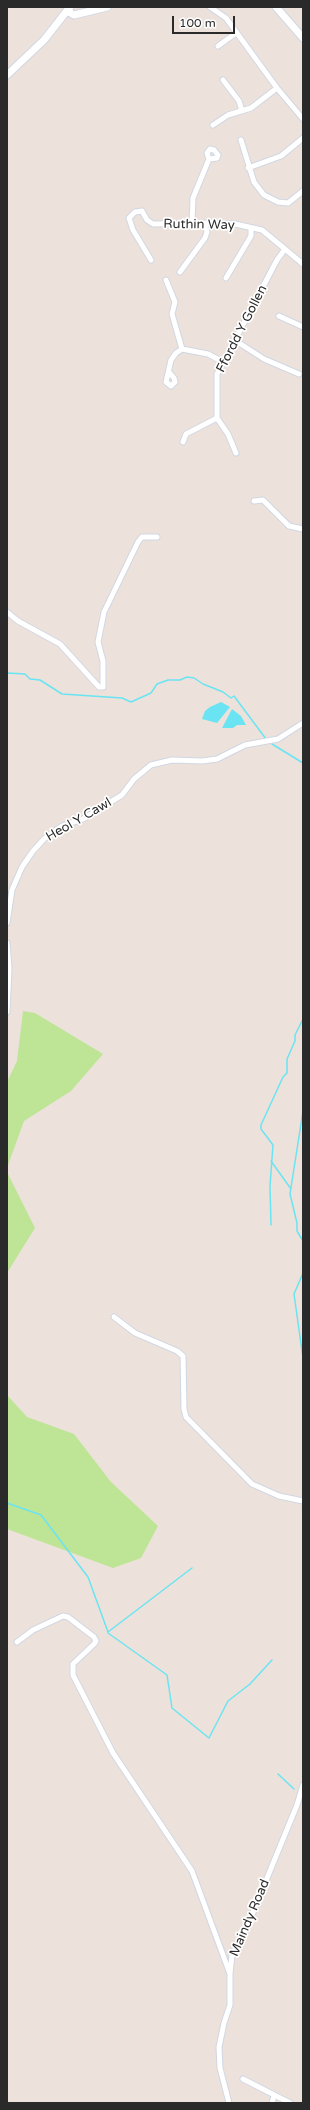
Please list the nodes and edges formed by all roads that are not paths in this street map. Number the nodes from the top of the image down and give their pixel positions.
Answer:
1 (107, 7) edge
2 (210, 7) edge
3 (276, 7) edge
4 (69, 9) edge
5 (236, 33) junction
6 (303, 38) edge
7 (218, 46) dead end
8 (7, 75) edge
9 (223, 80) dead end
10 (277, 88) junction
11 (242, 110) junction
12 (303, 119) edge
13 (213, 125) dead end
14 (303, 138) edge
15 (241, 140) dead end
16 (209, 160) dead end
17 (248, 168) junction
18 (303, 191) edge
19 (205, 222) junction
20 (192, 223) junction
21 (251, 228) junction
22 (285, 249) junction
23 (151, 260) dead end
24 (303, 264) edge
25 (180, 272) dead end
26 (226, 278) dead end
27 (166, 280) dead end
28 (279, 316) dead end
29 (303, 327) edge
30 (236, 341) junction
31 (182, 349) junction
32 (223, 362) junction
33 (169, 372) dead end
34 (300, 374) dead end
35 (217, 418) junction
36 (183, 442) dead end
37 (236, 454) dead end
38 (254, 501) dead end
39 (303, 529) edge
40 (157, 536) dead end
41 (7, 612) edge
42 (303, 723) edge
43 (7, 923) edge
44 (7, 943) edge
45 (7, 1012) edge
46 (114, 1317) dead end
47 (303, 1501) edge
48 (17, 1642) dead end
49 (303, 1785) edge
50 (230, 1974) junction
51 (243, 2079) dead end
52 (274, 2096) junction
53 (229, 2103) edge
54 (272, 2103) edge
55 (290, 2103) edge

1 - 4 main road
2 - 5 street
3 - 6 main road
4 - 8 main road
5 - 7 street
5 - 10 street
9 - 11 street
10 - 11 street
10 - 12 street
11 - 13 street
14 - 17 street
15 - 17 street
16 - 20 street
17 - 18 street
19 - 20 street, Ruthin Way
19 - 21 street, Ruthin Way
19 - 25 street
20 - 23 street, Ruthin Way
21 - 22 street, Ruthin Way
21 - 26 street
22 - 24 street, Ruthin Way
22 - 30 street, Ffordd Y Gollen
27 - 31 street
28 - 29 street
30 - 32 street, Ffordd Y Gollen
30 - 34 street
31 - 32 street
31 - 33 street
32 - 35 street, Ffordd Y Gollen
35 - 36 street
35 - 37 street
38 - 39 street
40 - 41 street
42 - 43 street, Heol Y Cawl
44 - 45 street
46 - 47 street
48 - 50 street
49 - 50 street, Maindy Road
50 - 53 street, Maindy Road
51 - 52 street
52 - 54 street
52 - 55 street

